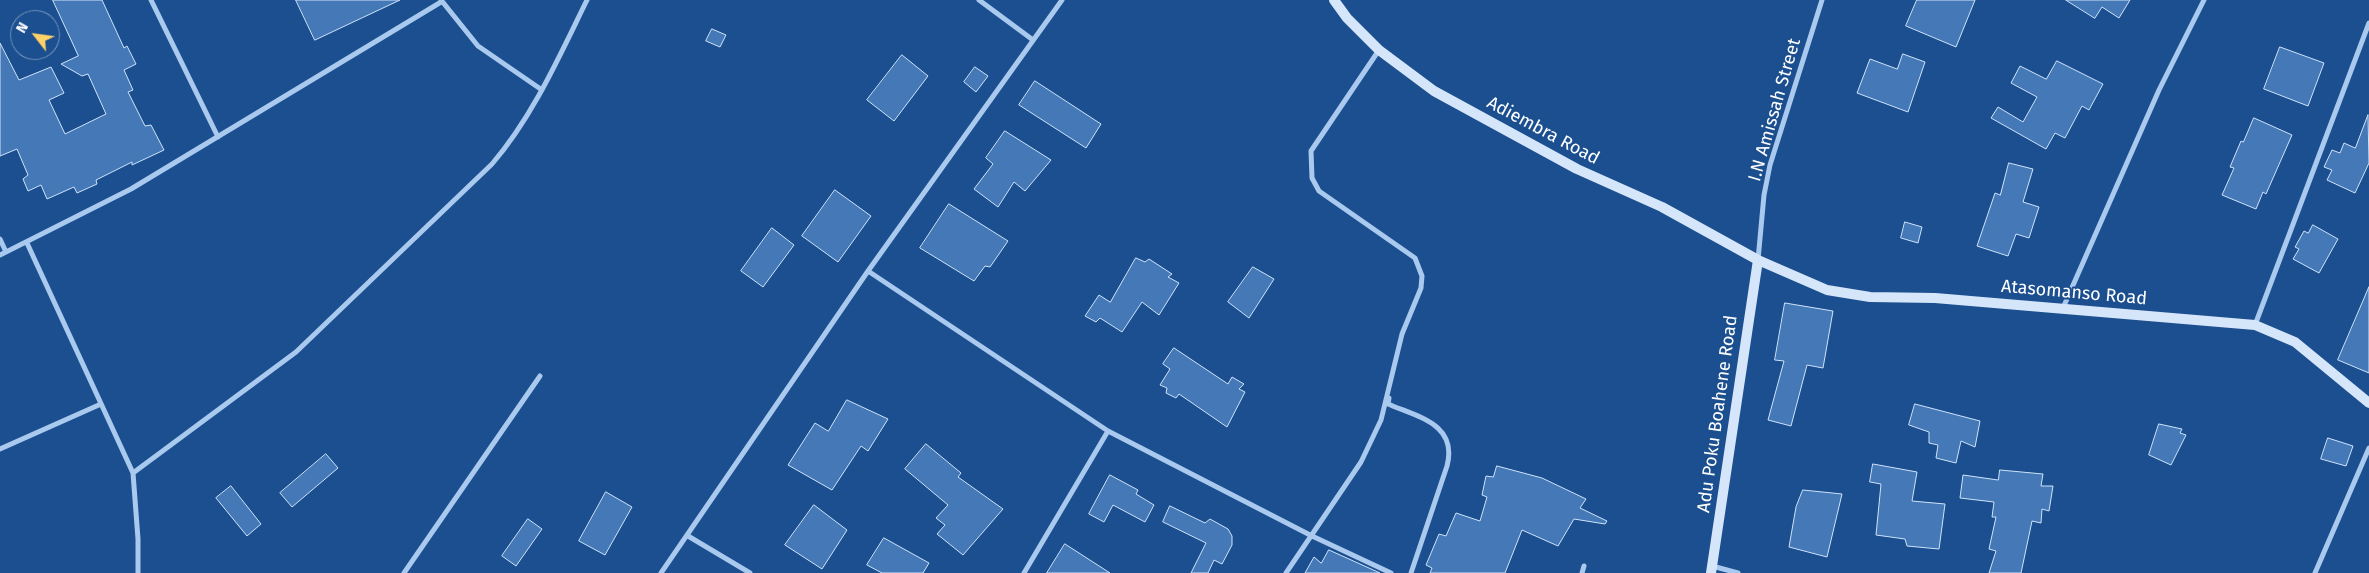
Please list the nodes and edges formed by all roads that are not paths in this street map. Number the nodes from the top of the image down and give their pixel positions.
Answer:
1 (151, 0) edge
2 (587, 0) edge
3 (979, 0) edge
4 (1062, 0) edge
5 (1334, 0) edge
6 (1822, 0) edge
7 (2204, 0) edge
8 (441, 1) edge
9 (2369, 22) edge
10 (1033, 40) junction
11 (1379, 50) junction
12 (542, 90) junction
13 (218, 137) junction
14 (0, 239) edge
15 (27, 243) junction
16 (6, 252) junction
17 (0, 255) edge
18 (1758, 260) junction
19 (868, 271) junction
20 (2063, 308) junction
21 (2255, 325) junction
22 (540, 376) dead end
23 (1390, 385) junction
24 (2369, 403) edge
25 (101, 404) junction
26 (1108, 431) junction
27 (2369, 448) edge
28 (0, 449) edge
29 (133, 473) junction
30 (688, 536) junction
31 (1312, 536) junction
32 (1584, 566) dead end
33 (1712, 569) edge
34 (138, 573) edge
35 (404, 573) edge
36 (662, 573) edge
37 (750, 573) edge
38 (1024, 573) edge
39 (1286, 573) edge
40 (1391, 573) edge
41 (1411, 573) edge
42 (1582, 573) edge
43 (1738, 573) edge
44 (2315, 573) edge

1 - 13 street
2 - 12 street
3 - 10 street
4 - 10 street
5 - 11 street, Adiembra Road
6 - 18 street, I.N Amissah Street
7 - 20 street
8 - 12 street
8 - 13 street
9 - 21 street
10 - 19 street
11 - 18 street, Adiembra Road
11 - 23 street
12 - 29 street
13 - 15 street
14 - 16 street
15 - 16 street
15 - 25 street
16 - 17 street
18 - 20 street, Atasomanso Road
18 - 33 street, Adu Poku Boahene Road
19 - 26 street
19 - 30 street
20 - 21 street, Atasomanso Road
21 - 24 street, Atasomanso Road
22 - 35 street
23 - 31 street
23 - 41 street
25 - 28 street
25 - 29 street
26 - 31 street
26 - 38 street
27 - 44 street
29 - 34 street
30 - 36 street
30 - 37 street
31 - 39 street
31 - 40 street
32 - 42 street
33 - 43 street

